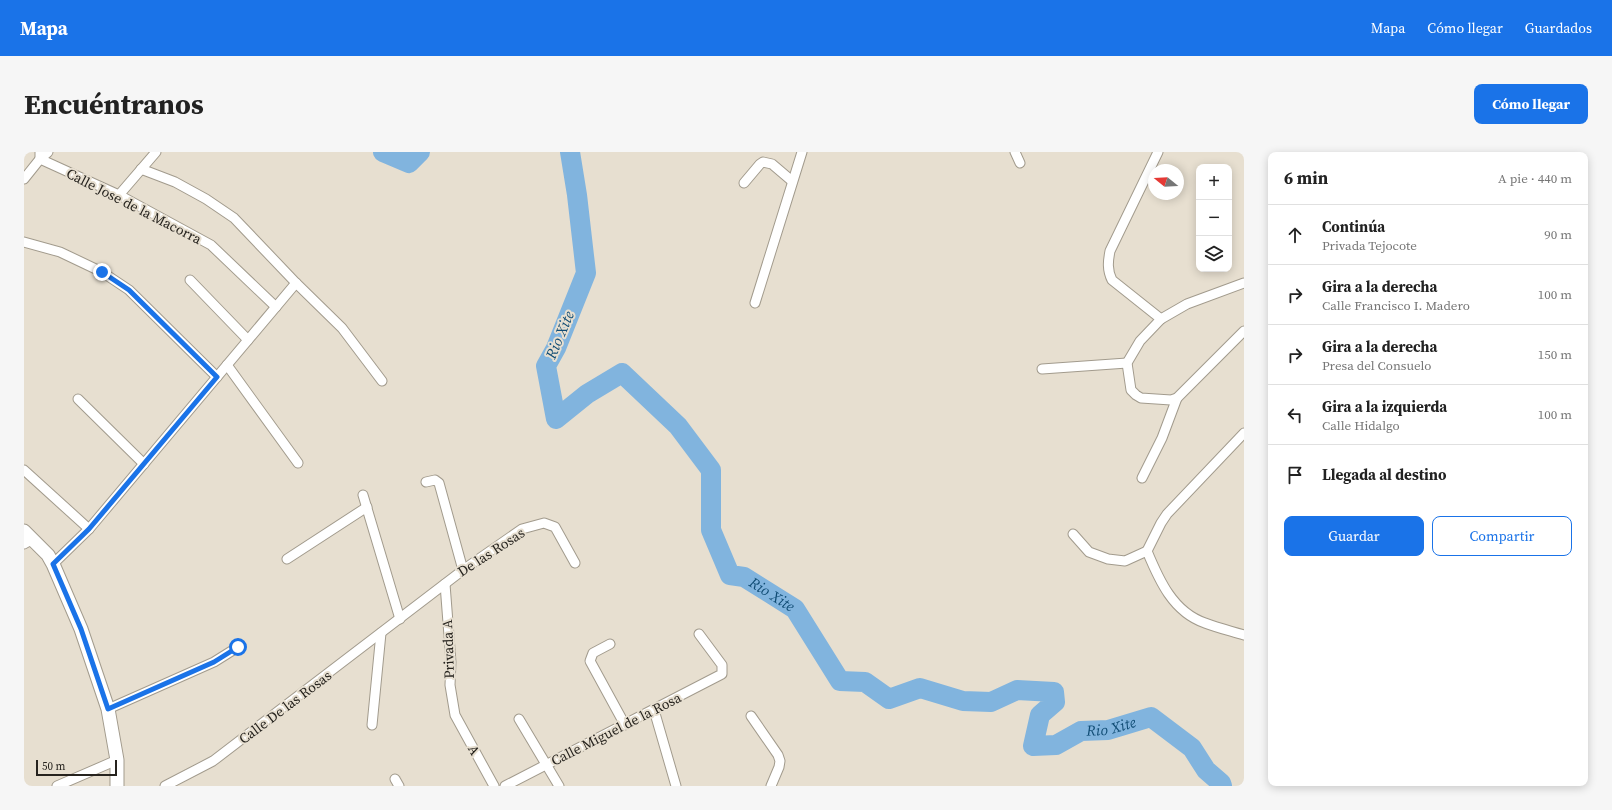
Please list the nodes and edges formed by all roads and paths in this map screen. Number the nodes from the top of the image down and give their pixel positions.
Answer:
1 (48, 152) edge
2 (156, 152) edge
3 (802, 152) edge
4 (1015, 152) edge
5 (1158, 152) edge
6 (40, 155) edge
7 (1020, 163) dead end
8 (141, 169) junction
9 (24, 179) edge
10 (792, 181) junction
11 (744, 183) dead end
12 (118, 195) junction
13 (24, 242) edge
14 (190, 280) dead end
15 (296, 283) junction
16 (1244, 283) edge
17 (755, 303) dead end
18 (276, 307) junction
19 (1161, 319) junction
20 (1244, 331) edge
21 (248, 340) junction
22 (1127, 363) junction
23 (227, 365) junction
24 (1042, 369) dead end
25 (217, 377) junction
26 (382, 381) dead end
27 (1177, 398) junction
28 (78, 399) dead end
29 (1244, 433) edge
30 (298, 463) dead end
31 (144, 464) junction
32 (24, 470) edge
33 (1142, 478) dead end
34 (426, 482) dead end
35 (363, 495) dead end
36 (367, 507) junction
37 (89, 529) junction
38 (1073, 534) dead end
39 (27, 538) edge
40 (1147, 551) junction
41 (287, 559) dead end
42 (575, 563) dead end
43 (53, 564) junction
44 (463, 570) junction
45 (445, 584) junction
46 (400, 619) junction
47 (382, 633) junction
48 (699, 634) dead end
49 (1244, 634) edge
50 (610, 644) dead end
51 (238, 647) dead end
52 (108, 709) junction
53 (654, 710) junction
54 (455, 715) joint
55 (751, 716) dead end
56 (519, 719) dead end
57 (372, 725) dead end
58 (625, 725) junction
59 (117, 760) junction
60 (546, 765) junction
61 (57, 786) edge
62 (117, 786) edge
63 (166, 786) edge
64 (494, 786) edge
65 (505, 786) edge
66 (559, 786) edge
67 (676, 786) edge
68 (771, 786) edge

1 - 6 street
2 - 8 street
3 - 10 street
4 - 7 street
5 - 19 street
6 - 9 street
6 - 12 street, Calle Jose de la Macorra
8 - 12 street
8 - 15 street
10 - 11 street
10 - 17 street
12 - 18 street, Calle Jose de la Macorra
13 - 25 street
14 - 21 street
15 - 18 street
15 - 26 street
16 - 19 street
18 - 21 street
19 - 22 street
20 - 27 street
21 - 23 street
22 - 24 street
22 - 27 street
23 - 25 street
23 - 30 street
25 - 31 street
27 - 33 street
28 - 31 street
29 - 40 street
31 - 37 street
32 - 37 street
34 - 44 street
35 - 36 street
36 - 41 street
36 - 46 street
37 - 43 street
38 - 40 street
39 - 43 street
40 - 49 street
42 - 44 street, De las Rosas
43 - 52 street
44 - 45 street, De las Rosas
45 - 46 street, De las Rosas
45 - 54 street, Privada A
46 - 47 street, Calle De las Rosas
47 - 57 street
47 - 63 street, Calle De las Rosas
48 - 53 street, Calle Miguel de la Rosa
50 - 58 street
51 - 52 street
52 - 59 street
53 - 58 street, Calle Miguel de la Rosa
53 - 67 street
54 - 64 street, A
55 - 68 street
56 - 60 street
58 - 60 street, Calle Miguel de la Rosa
59 - 61 street
59 - 62 street
60 - 65 street, Calle Miguel de la Rosa
60 - 66 street

